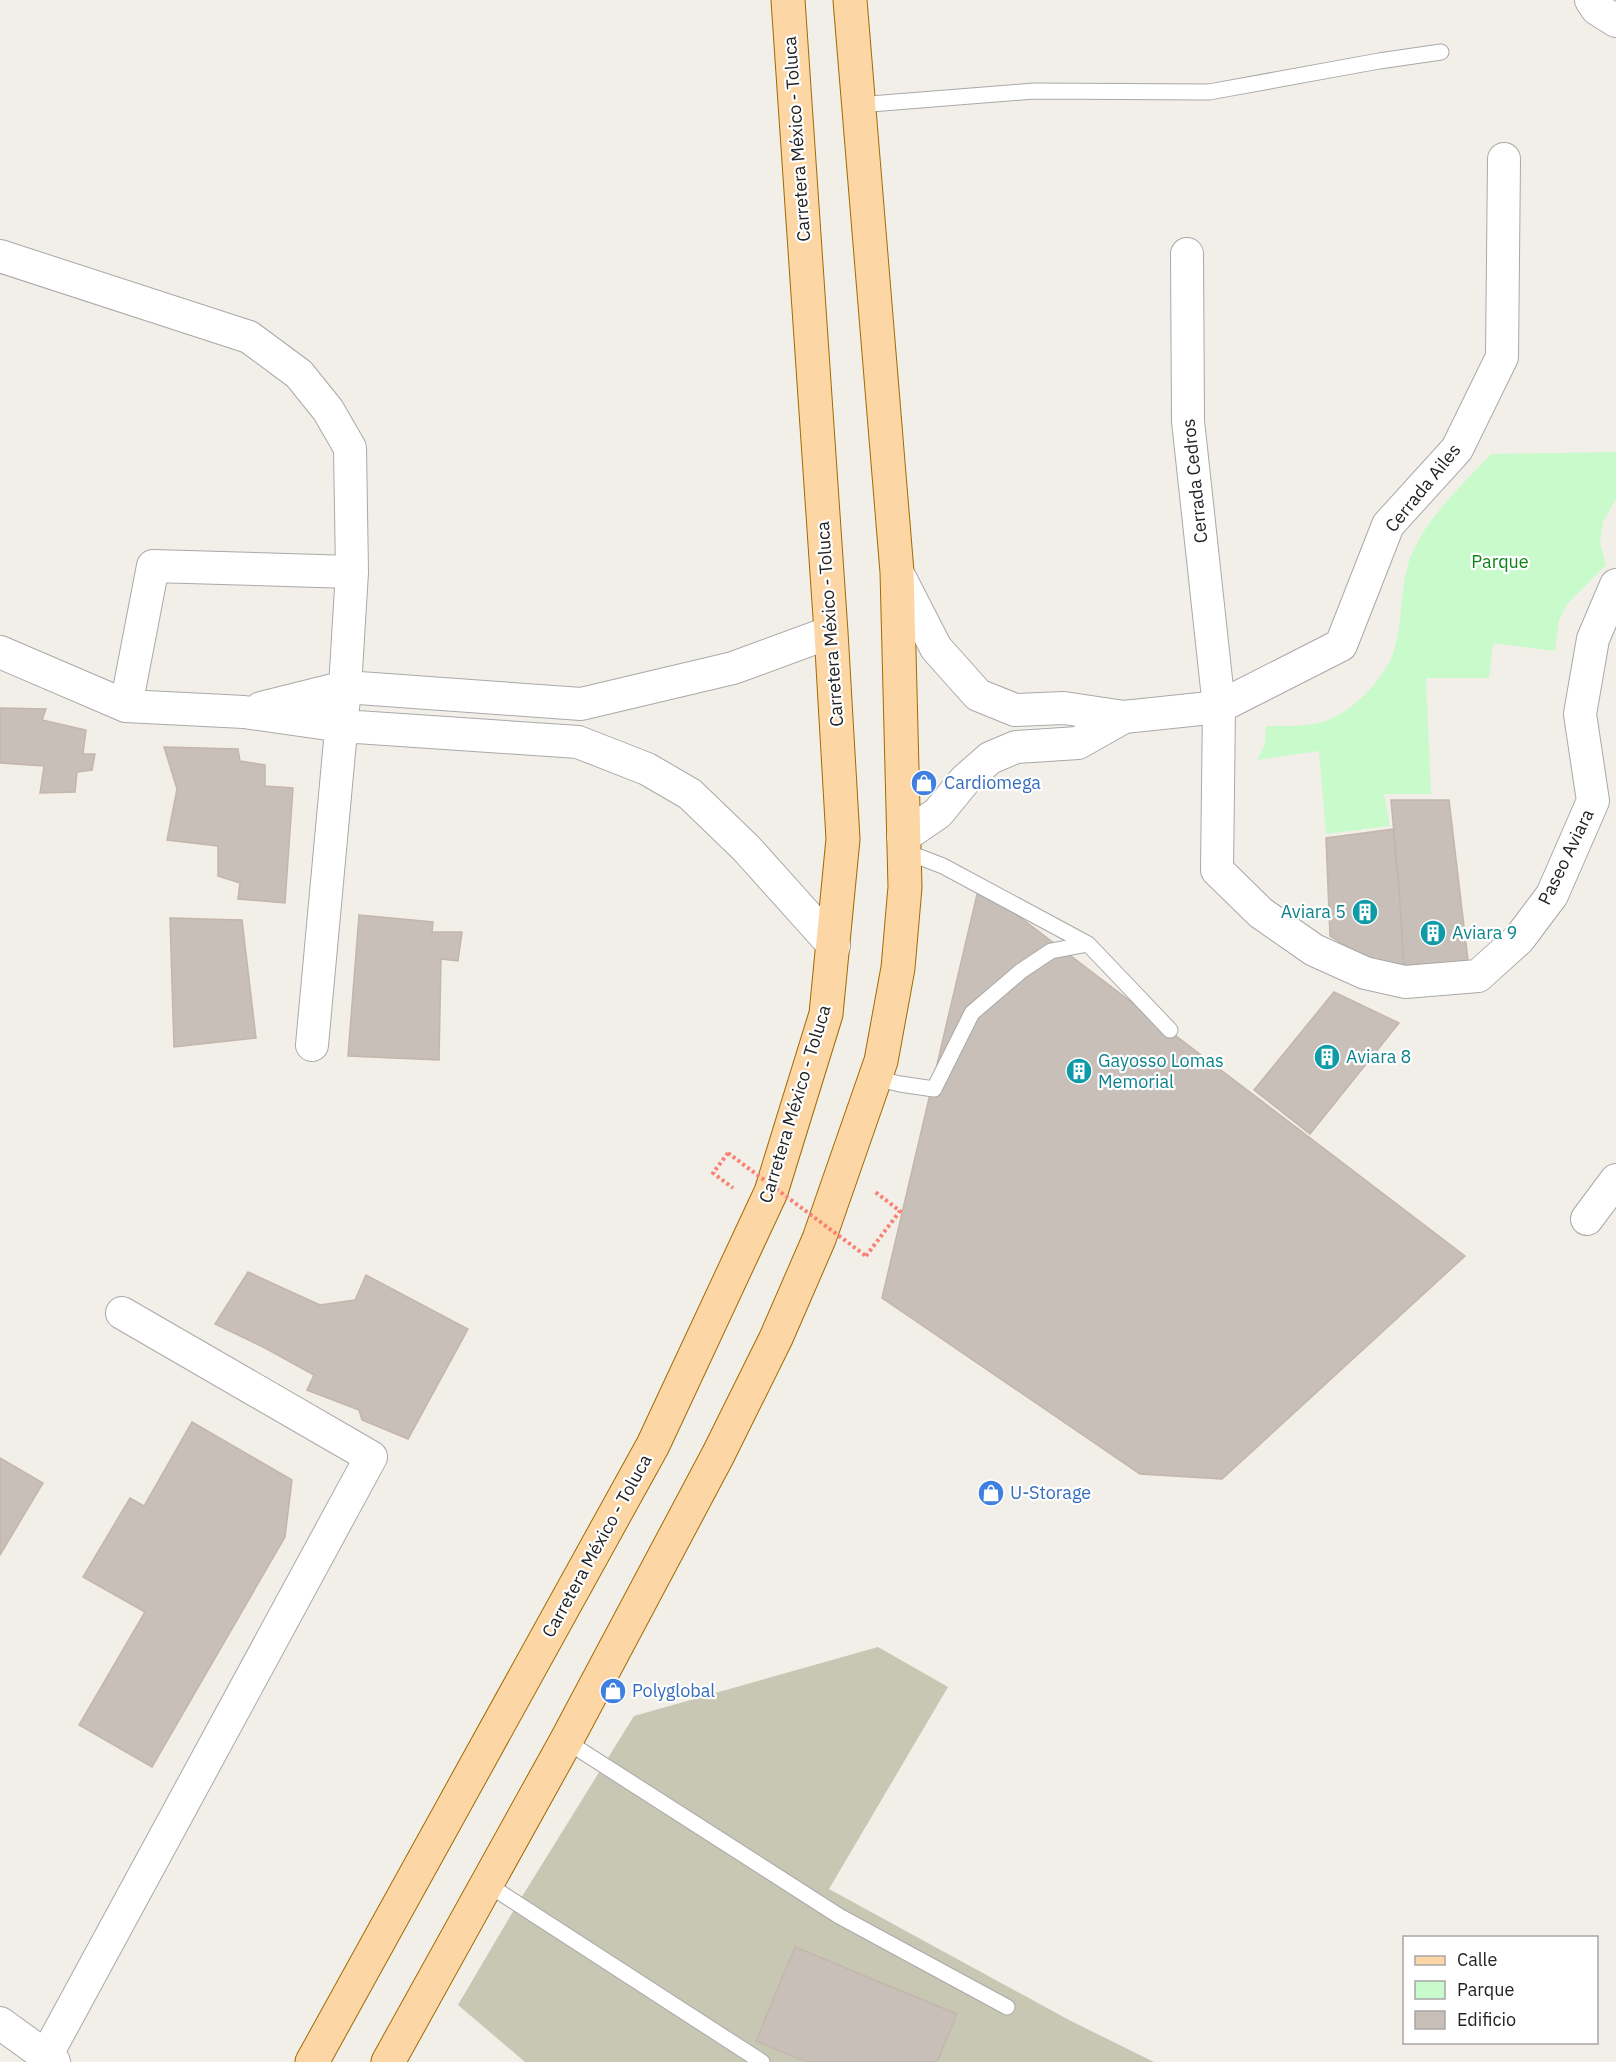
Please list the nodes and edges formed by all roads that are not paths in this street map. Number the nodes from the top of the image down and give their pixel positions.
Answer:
1 (788, 0) edge
2 (850, 0) edge
3 (1592, 0) edge
4 (1616, 21) edge
5 (1441, 52) dead end
6 (858, 105) junction
7 (1504, 159) dead end
8 (1187, 254) dead end
9 (0, 256) edge
10 (352, 572) junction
11 (897, 572) junction
12 (1616, 585) edge
13 (831, 632) junction
14 (0, 652) edge
15 (345, 687) junction
16 (126, 706) junction
17 (1219, 707) junction
18 (244, 712) junction
19 (1124, 717) junction
20 (342, 726) junction
21 (904, 844) junction
22 (1088, 945) junction
23 (834, 946) junction
24 (1170, 1030) dead end
25 (312, 1045) dead end
26 (875, 1078) junction
27 (1616, 1180) edge
28 (1587, 1220) dead end
29 (122, 1313) dead end
30 (566, 1741) junction
31 (487, 1884) junction
32 (1007, 2007) dead end
33 (0, 2023) edge
34 (50, 2059) edge
35 (312, 2062) edge
36 (388, 2062) edge
37 (762, 2062) edge

1 - 13 main road, Carretera México - Toluca
2 - 6 main road
3 - 4 street
5 - 6 lane
6 - 11 main road
7 - 17 street, Cerrada Ailes
8 - 17 street, Cerrada Cedros
9 - 10 street
10 - 15 street
10 - 16 street
11 - 19 street
11 - 21 main road
12 - 17 street, Paseo Aviara
13 - 15 street
13 - 23 main road, Carretera México - Toluca
14 - 16 street
15 - 18 street
15 - 20 street
16 - 18 street
17 - 19 street
18 - 20 street
19 - 21 street
20 - 23 street
20 - 25 street
21 - 22 lane
21 - 26 main road
22 - 24 lane
22 - 26 lane
23 - 35 main road, Carretera México - Toluca
26 - 30 main road
27 - 28 street
29 - 34 street
30 - 31 main road
30 - 32 lane
31 - 36 main road
31 - 37 lane
33 - 34 street

